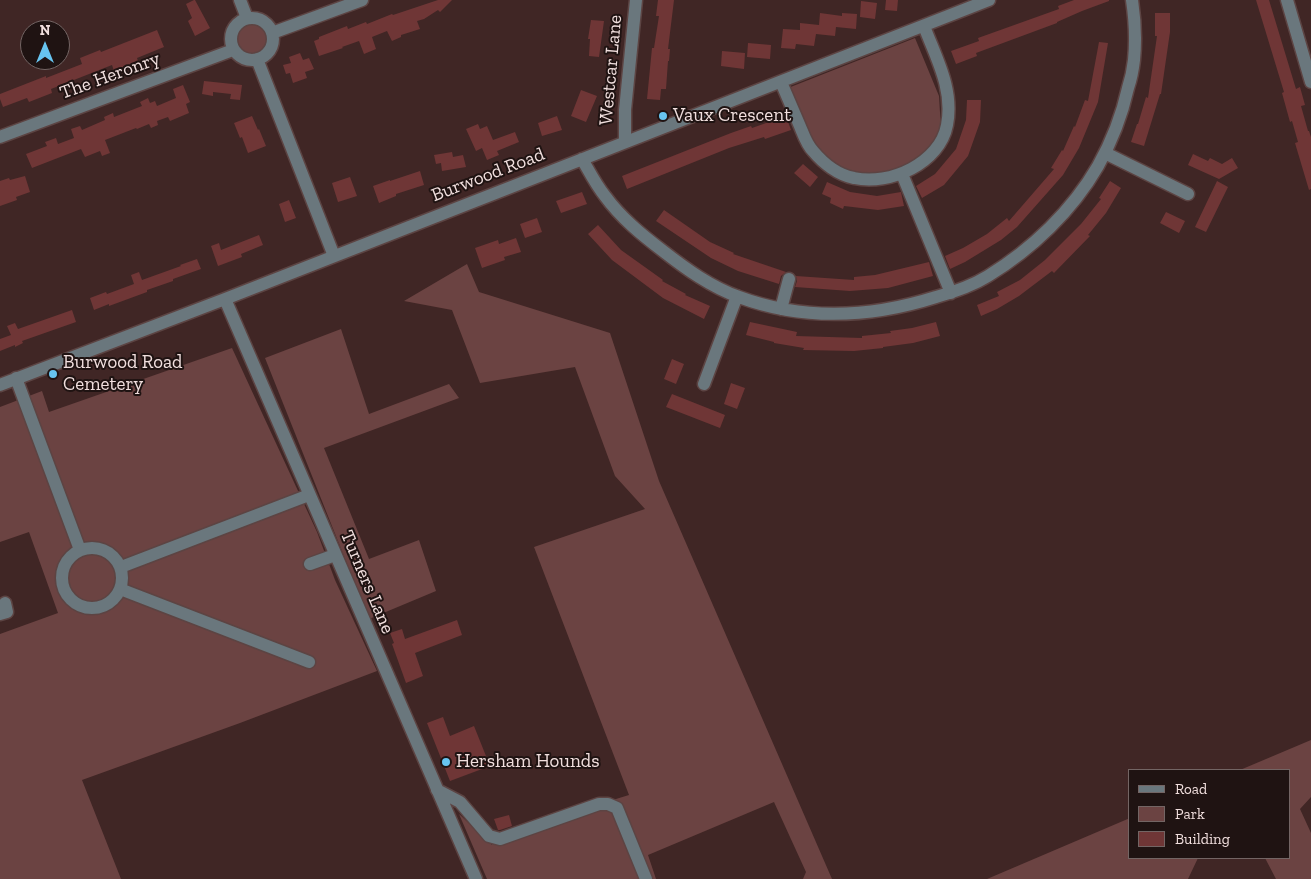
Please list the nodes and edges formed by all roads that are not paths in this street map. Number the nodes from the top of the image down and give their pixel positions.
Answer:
1 (240, 0) edge
2 (362, 0) edge
3 (636, 0) edge
4 (989, 0) edge
5 (1132, 0) edge
6 (1286, 0) edge
7 (958, 6) edge
8 (247, 18) junction
9 (924, 26) junction
10 (272, 33) junction
11 (233, 50) junction
12 (257, 59) junction
13 (781, 82) junction
14 (1311, 82) edge
15 (0, 137) edge
16 (625, 142) junction
17 (1104, 153) junction
18 (582, 158) junction
19 (902, 174) junction
20 (1188, 194) dead end
21 (334, 256) junction
22 (788, 279) dead end
23 (950, 293) junction
24 (737, 296) junction
25 (225, 299) junction
26 (781, 309) junction
27 (16, 378) junction
28 (704, 384) dead end
29 (0, 385) edge
30 (309, 495) junction
31 (80, 550) junction
32 (335, 555) junction
33 (310, 564) dead end
34 (120, 567) junction
35 (120, 589) junction
36 (309, 662) dead end
37 (437, 790) junction
38 (476, 879) edge
39 (646, 879) edge

1 - 8 street
2 - 10 street
3 - 16 street, Westcar Lane
4 - 7 street, Burwood Road
5 - 17 street
6 - 14 street
7 - 9 street, Burwood Road
8 - 10 street
8 - 11 street
9 - 13 street, Burwood Road
9 - 19 street
10 - 12 street
11 - 12 street
11 - 15 street, The Heronry
12 - 21 street
13 - 16 street, Burwood Road
13 - 19 street
16 - 18 street, Burwood Road
17 - 20 street
17 - 23 street
18 - 21 street, Burwood Road
18 - 24 street
19 - 23 street
21 - 25 street, Burwood Road
22 - 26 street
23 - 26 street
24 - 26 street
24 - 28 street
25 - 27 street, Burwood Road
25 - 30 street, Turners Lane
27 - 29 street, Burwood Road
27 - 31 street
30 - 32 street, Turners Lane
30 - 34 street
31 - 34 street
31 - 35 street
32 - 33 street
32 - 37 street, Turners Lane
34 - 35 street
35 - 36 street
37 - 38 street, Turners Lane
37 - 39 street

